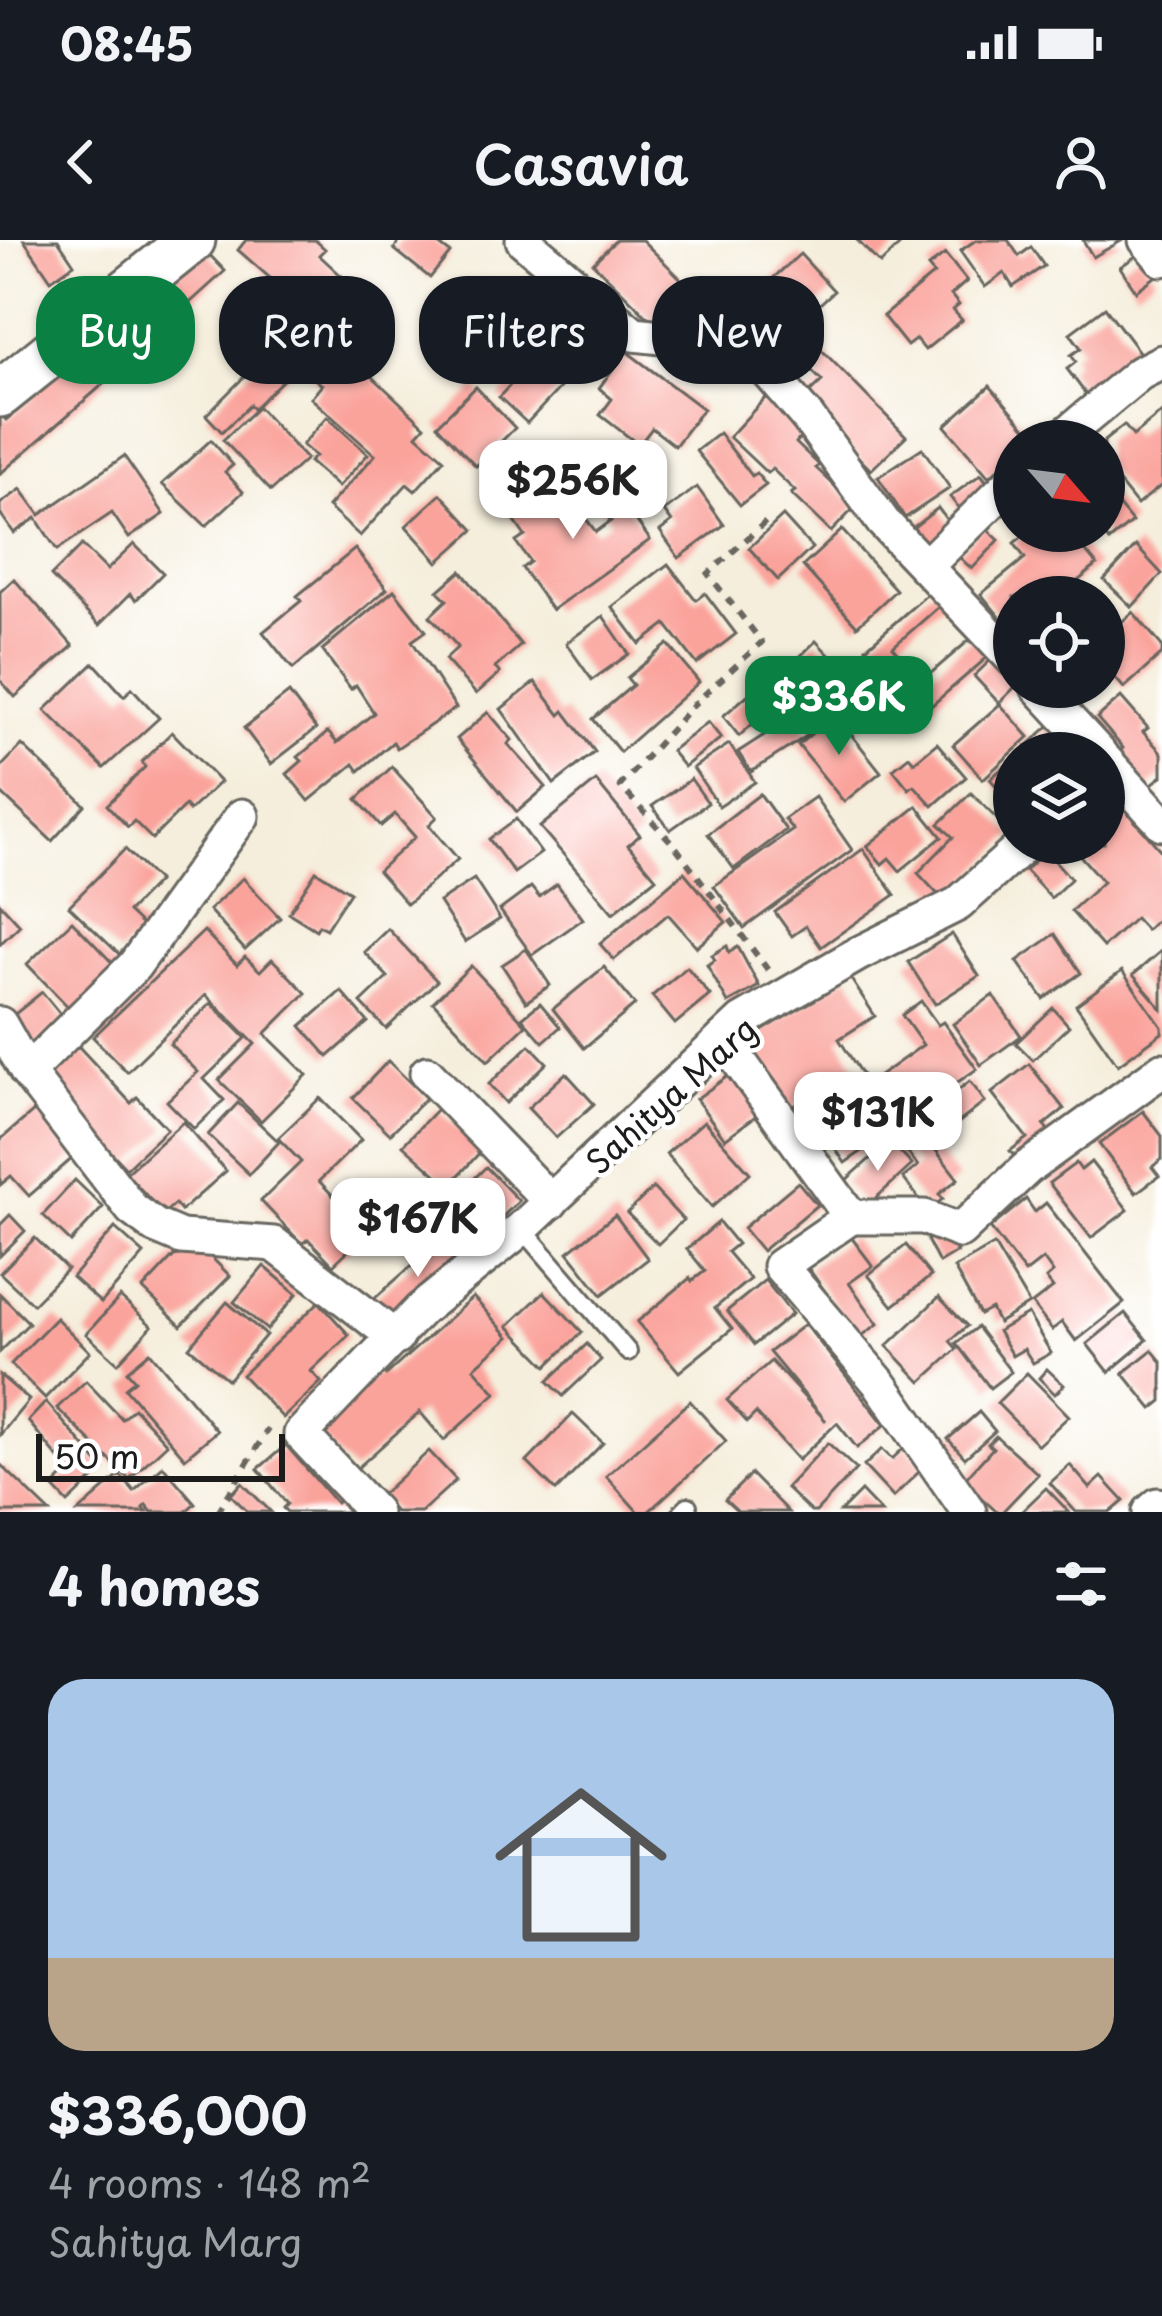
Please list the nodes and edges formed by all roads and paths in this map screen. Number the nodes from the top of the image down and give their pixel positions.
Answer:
1 (192, 240) edge
2 (523, 240) edge
3 (1146, 240) edge
4 (1162, 260) edge
5 (1162, 362) edge
6 (0, 394) edge
7 (1083, 420) edge
8 (993, 500) edge
9 (771, 517) dead end
10 (927, 565) junction
11 (993, 637) edge
12 (1057, 708) edge
13 (1077, 732) edge
14 (1125, 785) edge
15 (242, 817) dead end
16 (1162, 823) edge
17 (1003, 864) edge
18 (786, 998) junction
19 (0, 1024) edge
20 (723, 1039) junction
21 (1162, 1070) edge
22 (26, 1072) junction
23 (427, 1073) dead end
24 (551, 1202) junction
25 (851, 1216) junction
26 (522, 1228) junction
27 (396, 1338) junction
28 (628, 1352) dead end
29 (301, 1434) junction
30 (1162, 1510) edge
31 (218, 1512) edge
32 (374, 1512) edge
33 (969, 1512) edge
34 (1150, 1512) edge

1 - 6 main road
2 - 10 street
3 - 4 street
5 - 7 street
8 - 10 street
9 - 18 path
10 - 11 street
12 - 13 street
14 - 16 street
15 - 22 street
17 - 18 street, Sahitya Marg
18 - 20 street, Sahitya Marg
19 - 22 street
20 - 24 street, Sahitya Marg
20 - 25 street
21 - 25 street
22 - 27 street
23 - 24 street
24 - 26 street, Sahitya Marg
25 - 33 street
26 - 27 street, Sahitya Marg
26 - 28 lane
27 - 29 street, Sahitya Marg
29 - 31 path
29 - 32 street
30 - 34 street

